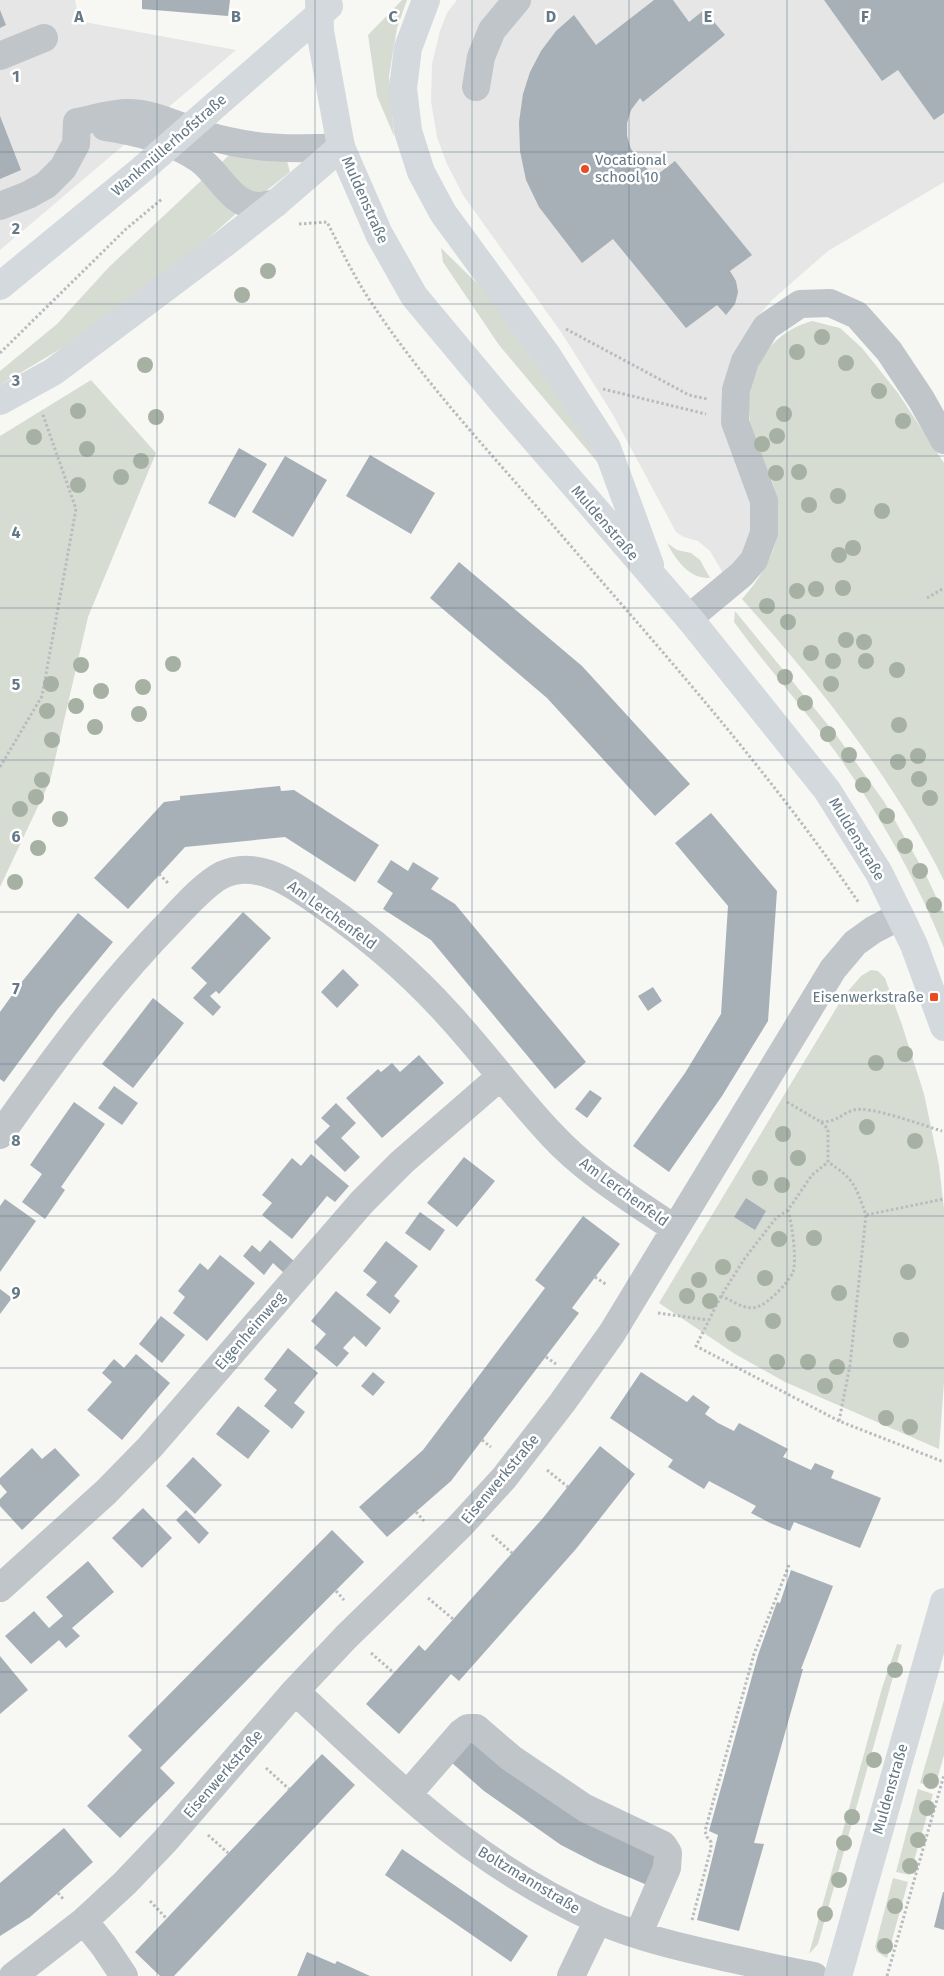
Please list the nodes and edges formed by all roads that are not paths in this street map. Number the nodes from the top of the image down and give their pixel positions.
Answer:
1 (319, 0) edge
2 (336, 0) edge
3 (426, 0) edge
4 (517, 0) edge
5 (44, 38) dead end
6 (0, 56) edge
7 (476, 87) dead end
8 (76, 122) junction
9 (341, 147) junction
10 (276, 203) junction
11 (0, 206) edge
12 (0, 286) edge
13 (0, 401) edge
14 (944, 440) edge
15 (657, 583) junction
16 (689, 618) junction
17 (900, 916) junction
18 (944, 1026) edge
19 (501, 1076) junction
20 (0, 1136) edge
21 (675, 1229) junction
22 (0, 1588) edge
23 (944, 1602) edge
24 (295, 1691) junction
25 (408, 1794) junction
26 (598, 1920) junction
27 (84, 1921) junction
28 (638, 1934) junction
29 (13, 1976) edge
30 (124, 1976) edge
31 (571, 1976) edge
32 (814, 1976) edge
33 (838, 1976) edge

1 - 9 main road, Muldenstraße
2 - 12 main road, Wankmüllerhofstraße
3 - 15 main road
4 - 7 street
5 - 6 street
8 - 9 street
8 - 10 street
8 - 11 street
9 - 10 main road
9 - 15 main road, Muldenstraße
10 - 13 main road
14 - 16 street
15 - 16 main road, Muldenstraße
16 - 17 main road, Muldenstraße
17 - 18 main road, Muldenstraße
17 - 21 street, Eisenwerkstraße
19 - 20 street, Am Lerchenfeld
19 - 21 street, Am Lerchenfeld
19 - 22 street, Eigenheimweg
21 - 24 street, Eisenwerkstraße
23 - 33 main road, Muldenstraße
24 - 25 street, Boltzmannstraße
24 - 27 street, Eisenwerkstraße
25 - 26 street, Boltzmannstraße
25 - 28 street
26 - 28 street, Boltzmannstraße
26 - 31 street
27 - 29 street, Eisenwerkstraße
27 - 30 street
28 - 32 street, Boltzmannstraße

